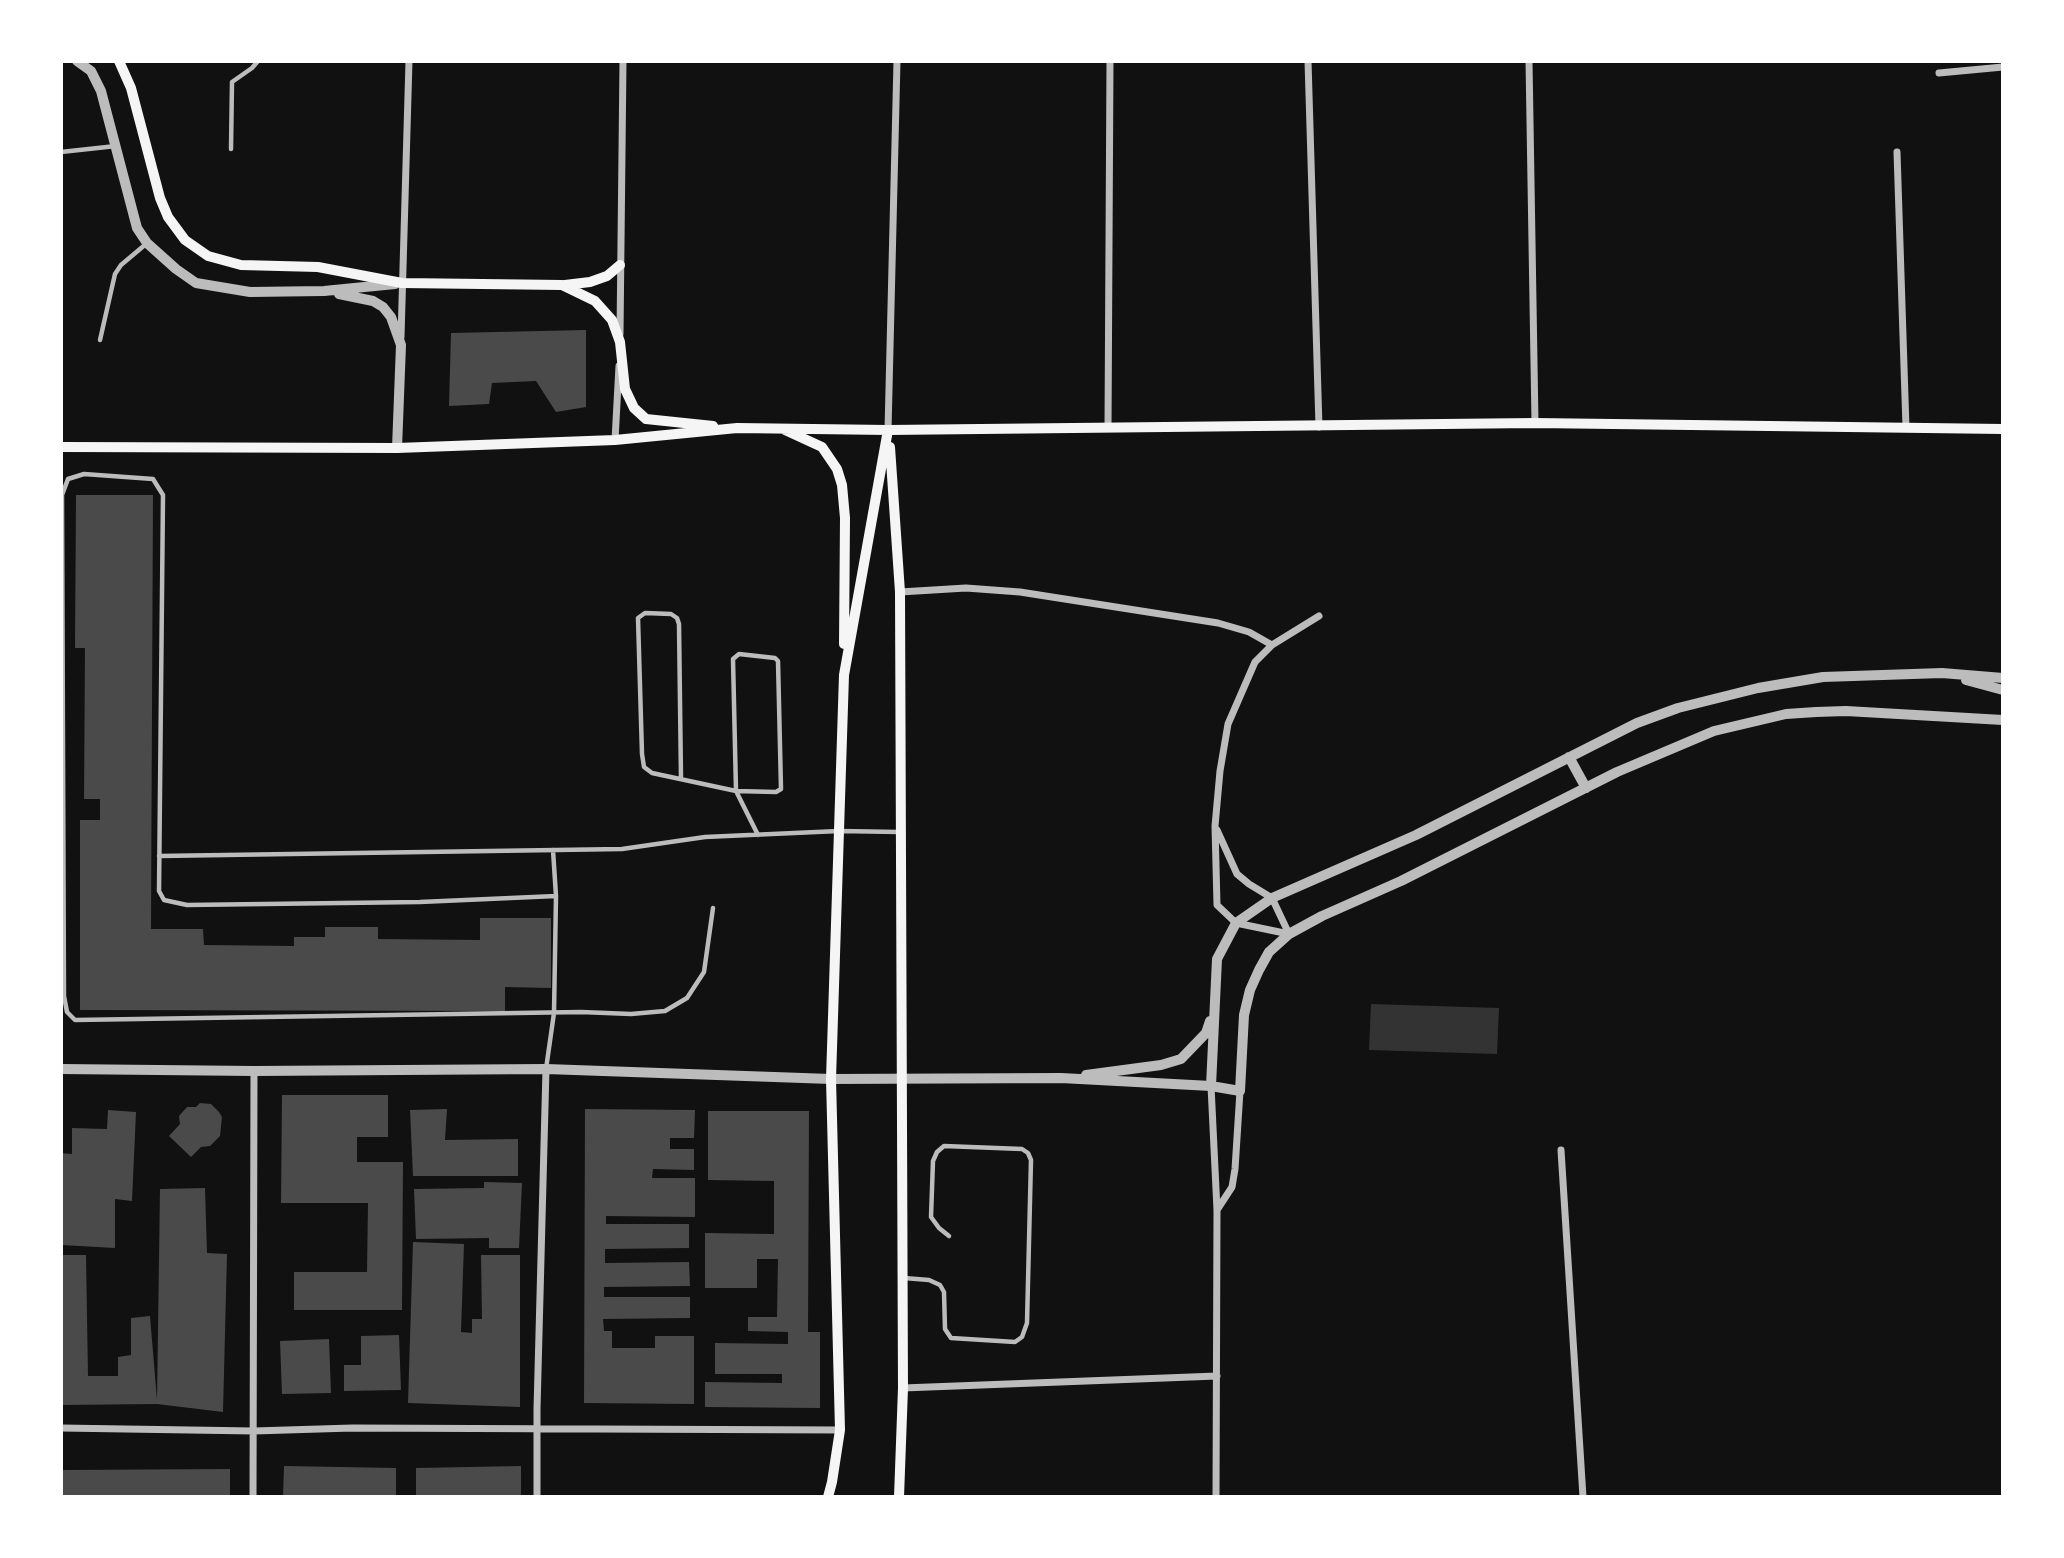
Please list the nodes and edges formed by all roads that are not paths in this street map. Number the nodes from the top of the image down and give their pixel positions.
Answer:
1 (78, 61) edge
2 (119, 61) edge
3 (258, 61) edge
4 (409, 61) edge
5 (623, 61) edge
6 (898, 61) edge
7 (1110, 61) edge
8 (1308, 61) edge
9 (1529, 61) edge
10 (2003, 67) edge
11 (1939, 73) dead end
12 (61, 146) edge
13 (117, 146) junction
14 (231, 149) dead end
15 (62, 152) edge
16 (1897, 152) dead end
17 (147, 243) junction
18 (620, 265) junction
19 (402, 283) junction
20 (562, 285) junction
21 (324, 291) junction
22 (100, 340) dead end
23 (620, 342) junction
24 (401, 345) junction
25 (1535, 423) junction
26 (1108, 426) junction
27 (1319, 427) junction
28 (737, 428) junction
29 (1906, 428) junction
30 (782, 429) junction
31 (2003, 429) edge
32 (888, 430) junction
33 (615, 440) junction
34 (61, 447) edge
35 (397, 448) junction
36 (901, 592) junction
37 (1319, 617) dead end
38 (1272, 645) junction
39 (62, 650) edge
40 (1942, 673) junction
41 (844, 675) junction
42 (2003, 678) edge
43 (2003, 690) edge
44 (2003, 720) edge
45 (1569, 757) junction
46 (681, 779) junction
47 (1586, 788) junction
48 (736, 791) junction
49 (1215, 826) junction
50 (839, 831) junction
51 (902, 832) junction
52 (758, 835) junction
53 (62, 836) edge
54 (554, 850) junction
55 (159, 856) junction
56 (556, 896) junction
57 (1272, 898) junction
58 (713, 908) dead end
59 (1236, 923) junction
60 (1289, 934) junction
61 (1215, 1004) junction
62 (554, 1013) junction
63 (61, 1069) edge
64 (545, 1069) junction
65 (254, 1071) junction
66 (1061, 1078) junction
67 (831, 1079) junction
68 (902, 1079) junction
69 (1211, 1086) junction
70 (1240, 1091) junction
71 (1560, 1150) dead end
72 (1217, 1210) junction
73 (949, 1237) dead end
74 (904, 1279) junction
75 (1217, 1376) junction
76 (904, 1388) junction
77 (61, 1428) edge
78 (537, 1429) junction
79 (254, 1430) junction
80 (840, 1430) junction
81 (253, 1497) edge
82 (537, 1497) edge
83 (828, 1497) edge
84 (899, 1497) edge
85 (1216, 1497) edge
86 (1583, 1497) edge

1 - 13 street
2 - 19 main road
3 - 14 lane
4 - 19 street
5 - 18 street
6 - 32 street
7 - 26 street
8 - 27 street
9 - 25 street
10 - 11 street
12 - 15 lane
13 - 15 lane
13 - 17 street
16 - 29 street
17 - 21 street
17 - 22 lane
18 - 20 main road
18 - 23 street
19 - 20 main road
19 - 21 street
19 - 24 street
20 - 23 main road
21 - 24 street
23 - 28 main road
23 - 33 street
24 - 35 street
25 - 27 main road
25 - 29 main road
26 - 27 main road
26 - 32 main road
28 - 30 main road
28 - 33 main road
29 - 31 main road
30 - 32 main road
30 - 41 main road
32 - 36 main road
32 - 41 main road
33 - 35 main road
34 - 35 main road
36 - 38 street
36 - 51 main road
37 - 38 street
38 - 49 street
39 - 53 lane
39 - 55 lane
40 - 42 street
40 - 43 street
40 - 45 street
41 - 50 main road
44 - 47 street
45 - 47 street
45 - 57 street
46 - 46 lane
46 - 48 lane
47 - 60 street
48 - 48 lane
48 - 52 lane
49 - 57 street
49 - 59 street
50 - 51 lane
50 - 52 lane
50 - 67 main road
51 - 68 main road
52 - 54 lane
53 - 62 lane
54 - 55 lane
54 - 56 lane
55 - 56 lane
56 - 62 lane
57 - 59 street
57 - 60 street
58 - 62 lane
59 - 60 street
59 - 61 street
60 - 70 street
61 - 66 street
61 - 69 street
62 - 64 lane
63 - 65 street
64 - 65 street
64 - 67 street
64 - 78 street
65 - 79 street
66 - 68 street
66 - 69 street
67 - 68 street
67 - 80 main road
68 - 74 main road
69 - 70 street
69 - 72 street
70 - 72 street
71 - 86 street
72 - 75 street
73 - 74 lane
74 - 76 main road
75 - 76 street
75 - 85 street
76 - 84 main road
77 - 79 street
78 - 79 street
78 - 80 street
78 - 82 street
79 - 81 street
80 - 83 main road

